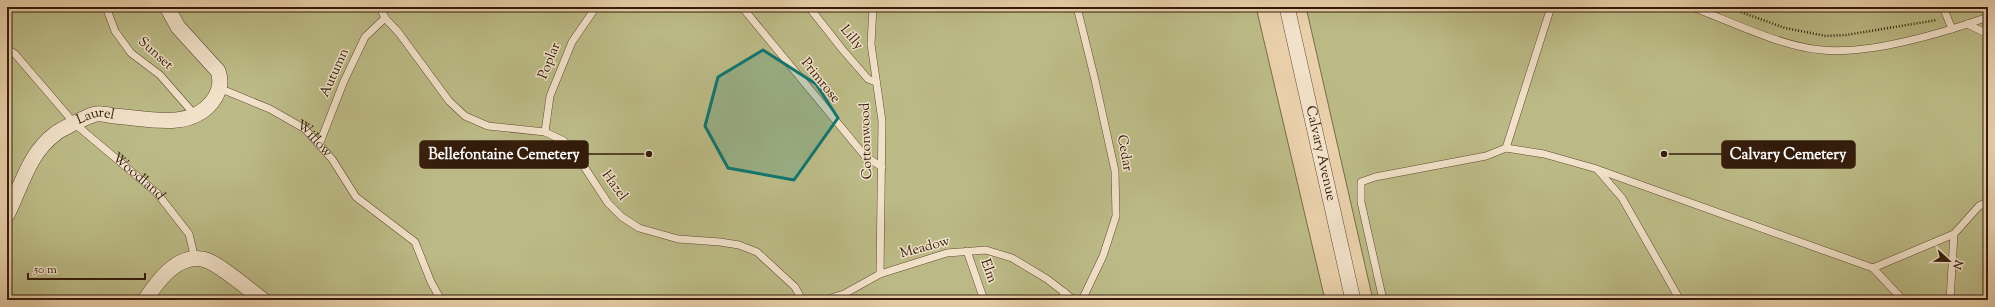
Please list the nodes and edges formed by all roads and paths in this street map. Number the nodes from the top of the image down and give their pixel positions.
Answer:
1 (106, 7) edge
2 (167, 7) edge
3 (380, 7) edge
4 (596, 7) edge
5 (742, 7) edge
6 (809, 7) edge
7 (874, 7) edge
8 (1076, 7) edge
9 (1287, 7) edge
10 (1551, 7) edge
11 (1692, 7) edge
12 (1727, 7) edge
13 (1943, 7) edge
14 (1988, 17) edge
15 (385, 18) junction
16 (1947, 18) junction
17 (1967, 24) junction
18 (1952, 30) junction
19 (1988, 34) edge
20 (7, 49) edge
21 (876, 82) junction
22 (219, 88) junction
23 (195, 115) junction
24 (75, 124) junction
25 (546, 132) junction
26 (319, 145) junction
27 (1506, 148) junction
28 (882, 167) junction
29 (1597, 169) junction
30 (1988, 202) edge
31 (7, 215) edge
32 (1954, 234) junction
33 (966, 251) junction
34 (195, 259) junction
35 (1873, 268) junction
36 (880, 274) junction
37 (1064, 292) junction
38 (145, 300) edge
39 (263, 300) edge
40 (441, 300) edge
41 (802, 300) edge
42 (824, 300) edge
43 (984, 300) edge
44 (1062, 300) edge
45 (1074, 300) edge
46 (1082, 300) edge
47 (1354, 300) edge
48 (1383, 300) edge
49 (1680, 300) edge
50 (1903, 300) edge
51 (1950, 300) edge

1 - 23 lane, Sunset
2 - 22 street
3 - 15 lane, Hazel
4 - 25 lane, Poplar
5 - 28 lane, Primrose
6 - 21 lane, Lilly
7 - 21 lane, Cottonwood
8 - 46 lane, Cedar
9 - 47 street, Calvary Avenue
10 - 27 lane
11 - 18 lane
12 - 16 path
13 - 16 lane
14 - 17 lane
15 - 25 lane, Hazel
15 - 26 lane, Autumn
16 - 18 lane
17 - 18 lane
17 - 19 lane
20 - 24 lane, Woodland
21 - 28 lane, Cottonwood
22 - 23 street, Laurel
22 - 26 lane, Willow
23 - 24 street, Laurel
24 - 31 street, Laurel
24 - 34 lane, Woodland
25 - 41 lane, Hazel
26 - 40 lane, Willow
27 - 29 lane
27 - 48 lane
28 - 36 lane, Cottonwood
29 - 35 lane
29 - 49 lane
30 - 32 lane
32 - 35 lane
32 - 51 lane
33 - 36 lane, Meadow
33 - 37 lane, Meadow
33 - 43 lane, Elm
34 - 38 street
34 - 39 street
35 - 50 lane
36 - 42 lane, Meadow
37 - 44 lane
37 - 45 lane, Meadow

